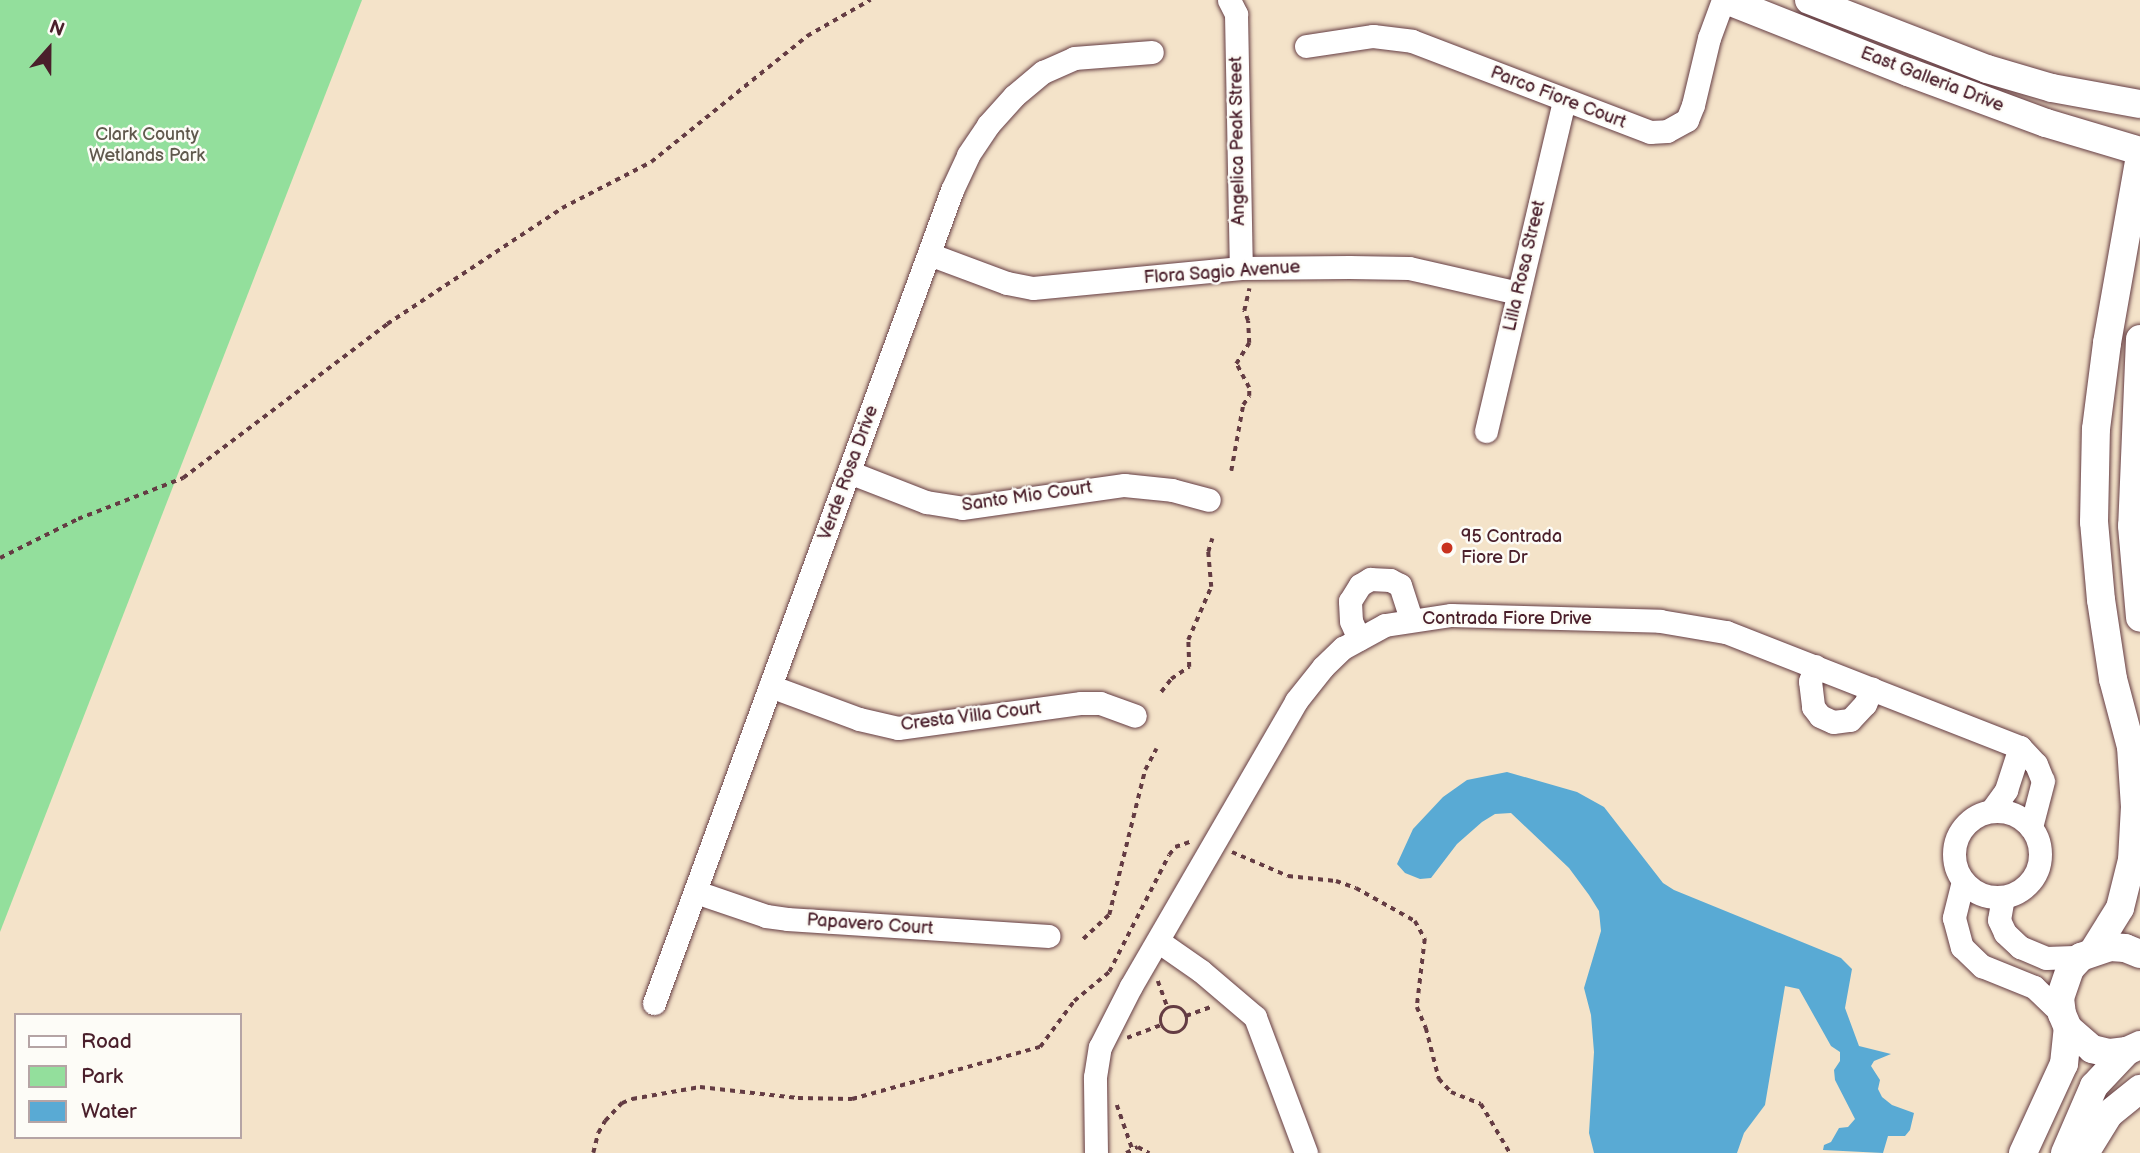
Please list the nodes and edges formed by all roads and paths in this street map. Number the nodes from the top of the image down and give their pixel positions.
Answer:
1 (870, 0) edge
2 (1737, 2) edge
3 (1817, 3) edge
4 (1236, 5) edge
5 (1814, 35) junction
6 (1306, 46) dead end
7 (1152, 52) dead end
8 (1564, 100) junction
9 (2140, 104) edge
10 (2140, 151) edge
11 (2140, 156) edge
12 (929, 254) junction
13 (1245, 276) junction
14 (1518, 293) junction
15 (2140, 339) edge
16 (2101, 388) junction
17 (2138, 391) edge
18 (1486, 431) dead end
19 (1231, 471) dead end
20 (849, 472) junction
21 (1209, 500) dead end
22 (1212, 539) dead end
23 (0, 558) edge
24 (2140, 618) edge
25 (1411, 619) junction
26 (1359, 639) junction
27 (1815, 666) junction
28 (770, 686) junction
29 (1872, 688) junction
30 (1161, 692) dead end
31 (1135, 716) dead end
32 (2020, 747) junction
33 (1156, 749) dead end
34 (1991, 811) junction
35 (2031, 827) junction
36 (1963, 881) junction
37 (696, 892) junction
38 (2003, 897) junction
39 (1048, 936) dead end
40 (1083, 939) dead end
41 (1158, 941) junction
42 (2020, 947) junction
43 (2088, 954) junction
44 (2140, 954) edge
45 (2004, 976) junction
46 (1158, 981) dead end
47 (654, 1003) dead end
48 (1213, 1006) dead end
49 (1168, 1008) junction
50 (1186, 1016) junction
51 (2065, 1021) junction
52 (1161, 1025) junction
53 (1119, 1041) dead end
54 (2134, 1048) edge
55 (2140, 1088) edge
56 (1113, 1094) dead end
57 (1132, 1148) junction
58 (1096, 1153) edge
59 (1126, 1153) edge
60 (1149, 1153) edge
61 (1306, 1153) edge
62 (2023, 1153) edge
63 (2065, 1153) edge
64 (2085, 1153) edge

1 - 23 path
2 - 5 main road, East Galleria Drive
2 - 8 street, Parco Fiore Court
3 - 5 main road
3 - 9 main road, East Galleria Drive
4 - 13 street, Angelica Peak Street
5 - 10 main road, East Galleria Drive
6 - 8 street, Parco Fiore Court
7 - 12 street, Verde Rosa Drive
8 - 14 street, Lilla Rosa Street
11 - 16 main road
12 - 13 street, Flora Sagio Avenue
12 - 20 street, Verde Rosa Drive
13 - 14 street, Flora Sagio Avenue
13 - 19 path
14 - 18 street, Lilla Rosa Street
15 - 17 main road
16 - 17 street
16 - 43 main road
17 - 24 main road
20 - 21 street, Santo Mio Court
20 - 28 street, Verde Rosa Drive
22 - 30 path
25 - 26 street, Contrada Fiore Drive
25 - 26 street
25 - 27 street, Contrada Fiore Drive
26 - 41 street, Contrada Fiore Drive
27 - 29 street, Contrada Fiore Drive
27 - 29 street
28 - 31 street, Cresta Villa Court
28 - 37 street, Verde Rosa Drive
29 - 32 street, Contrada Fiore Drive
32 - 34 street
32 - 35 street
33 - 40 path
34 - 35 street
34 - 36 street
35 - 38 street
36 - 38 street
36 - 45 street
37 - 39 street, Papavero Court
37 - 47 street, Verde Rosa Drive
38 - 42 street
41 - 58 street, Contrada Fiore Drive
41 - 61 street
42 - 43 street
42 - 45 street
43 - 44 main road
43 - 51 main road
45 - 51 street
46 - 49 path
48 - 50 path
49 - 50 path
49 - 52 path
50 - 52 path
51 - 54 main road
51 - 62 main road
52 - 53 path
54 - 63 main road
55 - 64 main road
56 - 57 path
57 - 59 path
57 - 60 path

